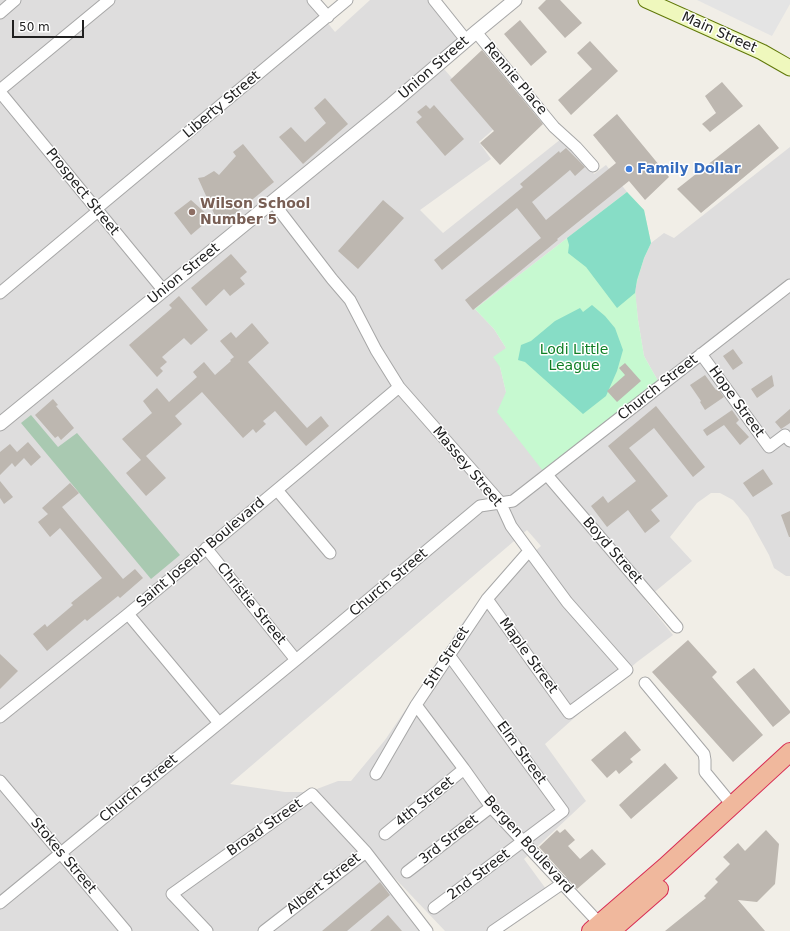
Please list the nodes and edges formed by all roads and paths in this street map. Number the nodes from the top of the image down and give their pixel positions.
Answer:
1 (15, 0) edge
2 (109, 0) edge
3 (313, 0) edge
4 (347, 0) edge
5 (434, 0) edge
6 (515, 0) edge
7 (646, 0) edge
8 (0, 13) edge
9 (328, 17) junction
10 (471, 36) junction
11 (790, 68) edge
12 (0, 91) edge
13 (593, 166) dead end
14 (272, 201) junction
15 (97, 210) junction
16 (790, 286) edge
17 (164, 291) junction
18 (0, 293) edge
19 (701, 354) junction
20 (399, 387) junction
21 (0, 424) edge
22 (790, 441) edge
23 (547, 475) junction
24 (277, 490) junction
25 (500, 502) junction
26 (206, 548) junction
27 (529, 551) junction
28 (330, 553) dead end
29 (487, 599) junction
30 (128, 614) junction
31 (677, 626) dead end
32 (448, 655) junction
33 (296, 660) junction
34 (645, 683) dead end
35 (416, 705) junction
36 (569, 713) joint
37 (0, 716) edge
38 (219, 723) junction
39 (790, 752) edge
40 (464, 769) junction
41 (790, 769) edge
42 (376, 774) dead end
43 (0, 782) edge
44 (733, 806) junction
45 (491, 807) junction
46 (385, 834) dead end
47 (524, 841) junction
48 (366, 852) junction
49 (61, 853) junction
50 (408, 872) dead end
51 (562, 883) junction
52 (0, 903) edge
53 (434, 908) dead end
54 (601, 929) edge
55 (126, 931) edge
56 (207, 931) edge
57 (264, 931) edge
58 (427, 931) edge
59 (493, 931) edge

1 - 8 street
2 - 12 street
3 - 9 street
4 - 9 street, Liberty Street
5 - 10 street
6 - 10 street, Union Street
7 - 11 main road, Main Street
9 - 15 street, Liberty Street
10 - 13 street, Rennie Place
10 - 14 street, Union Street
12 - 15 street, Prospect Street
14 - 17 street, Union Street
14 - 20 street, Massey Street
15 - 17 street, Prospect Street
15 - 18 street, Liberty Street
16 - 19 street, Church Street
17 - 21 street, Union Street
19 - 22 street, Hope Street
19 - 23 street, Church Street
20 - 24 street, Saint Joseph Boulevard
20 - 25 street, Massey Street
23 - 25 street, Church Street
23 - 31 street, Boyd Street
24 - 26 street, Saint Joseph Boulevard
24 - 28 street
25 - 27 street, Massey Street
25 - 33 street, Church Street
26 - 30 street, Saint Joseph Boulevard
26 - 33 street, Christie Street
27 - 29 street, 5th Street
27 - 36 street, Massey Street
29 - 32 street, 5th Street
29 - 36 street, Maple Street
30 - 37 street, Saint Joseph Boulevard
30 - 38 street
32 - 35 street, 5th Street
32 - 47 street, Elm Street
33 - 38 street, Church Street
34 - 44 street
35 - 40 street, Bergen Boulevard
35 - 42 street, 5th Street
38 - 49 street, Church Street
39 - 44 highway
40 - 45 street, Bergen Boulevard
40 - 46 street, 4th Street
41 - 54 highway
43 - 49 street, Stokes Street
44 - 54 highway
45 - 47 street, Bergen Boulevard
45 - 50 street, 3rd Street
47 - 51 street, Bergen Boulevard
47 - 53 street, 2nd Street
48 - 56 street, Broad Street
48 - 57 street, Albert Street
48 - 58 street, Broad Street
49 - 52 street, Church Street
49 - 55 street, Stokes Street
51 - 54 street, Bergen Boulevard
51 - 59 street

